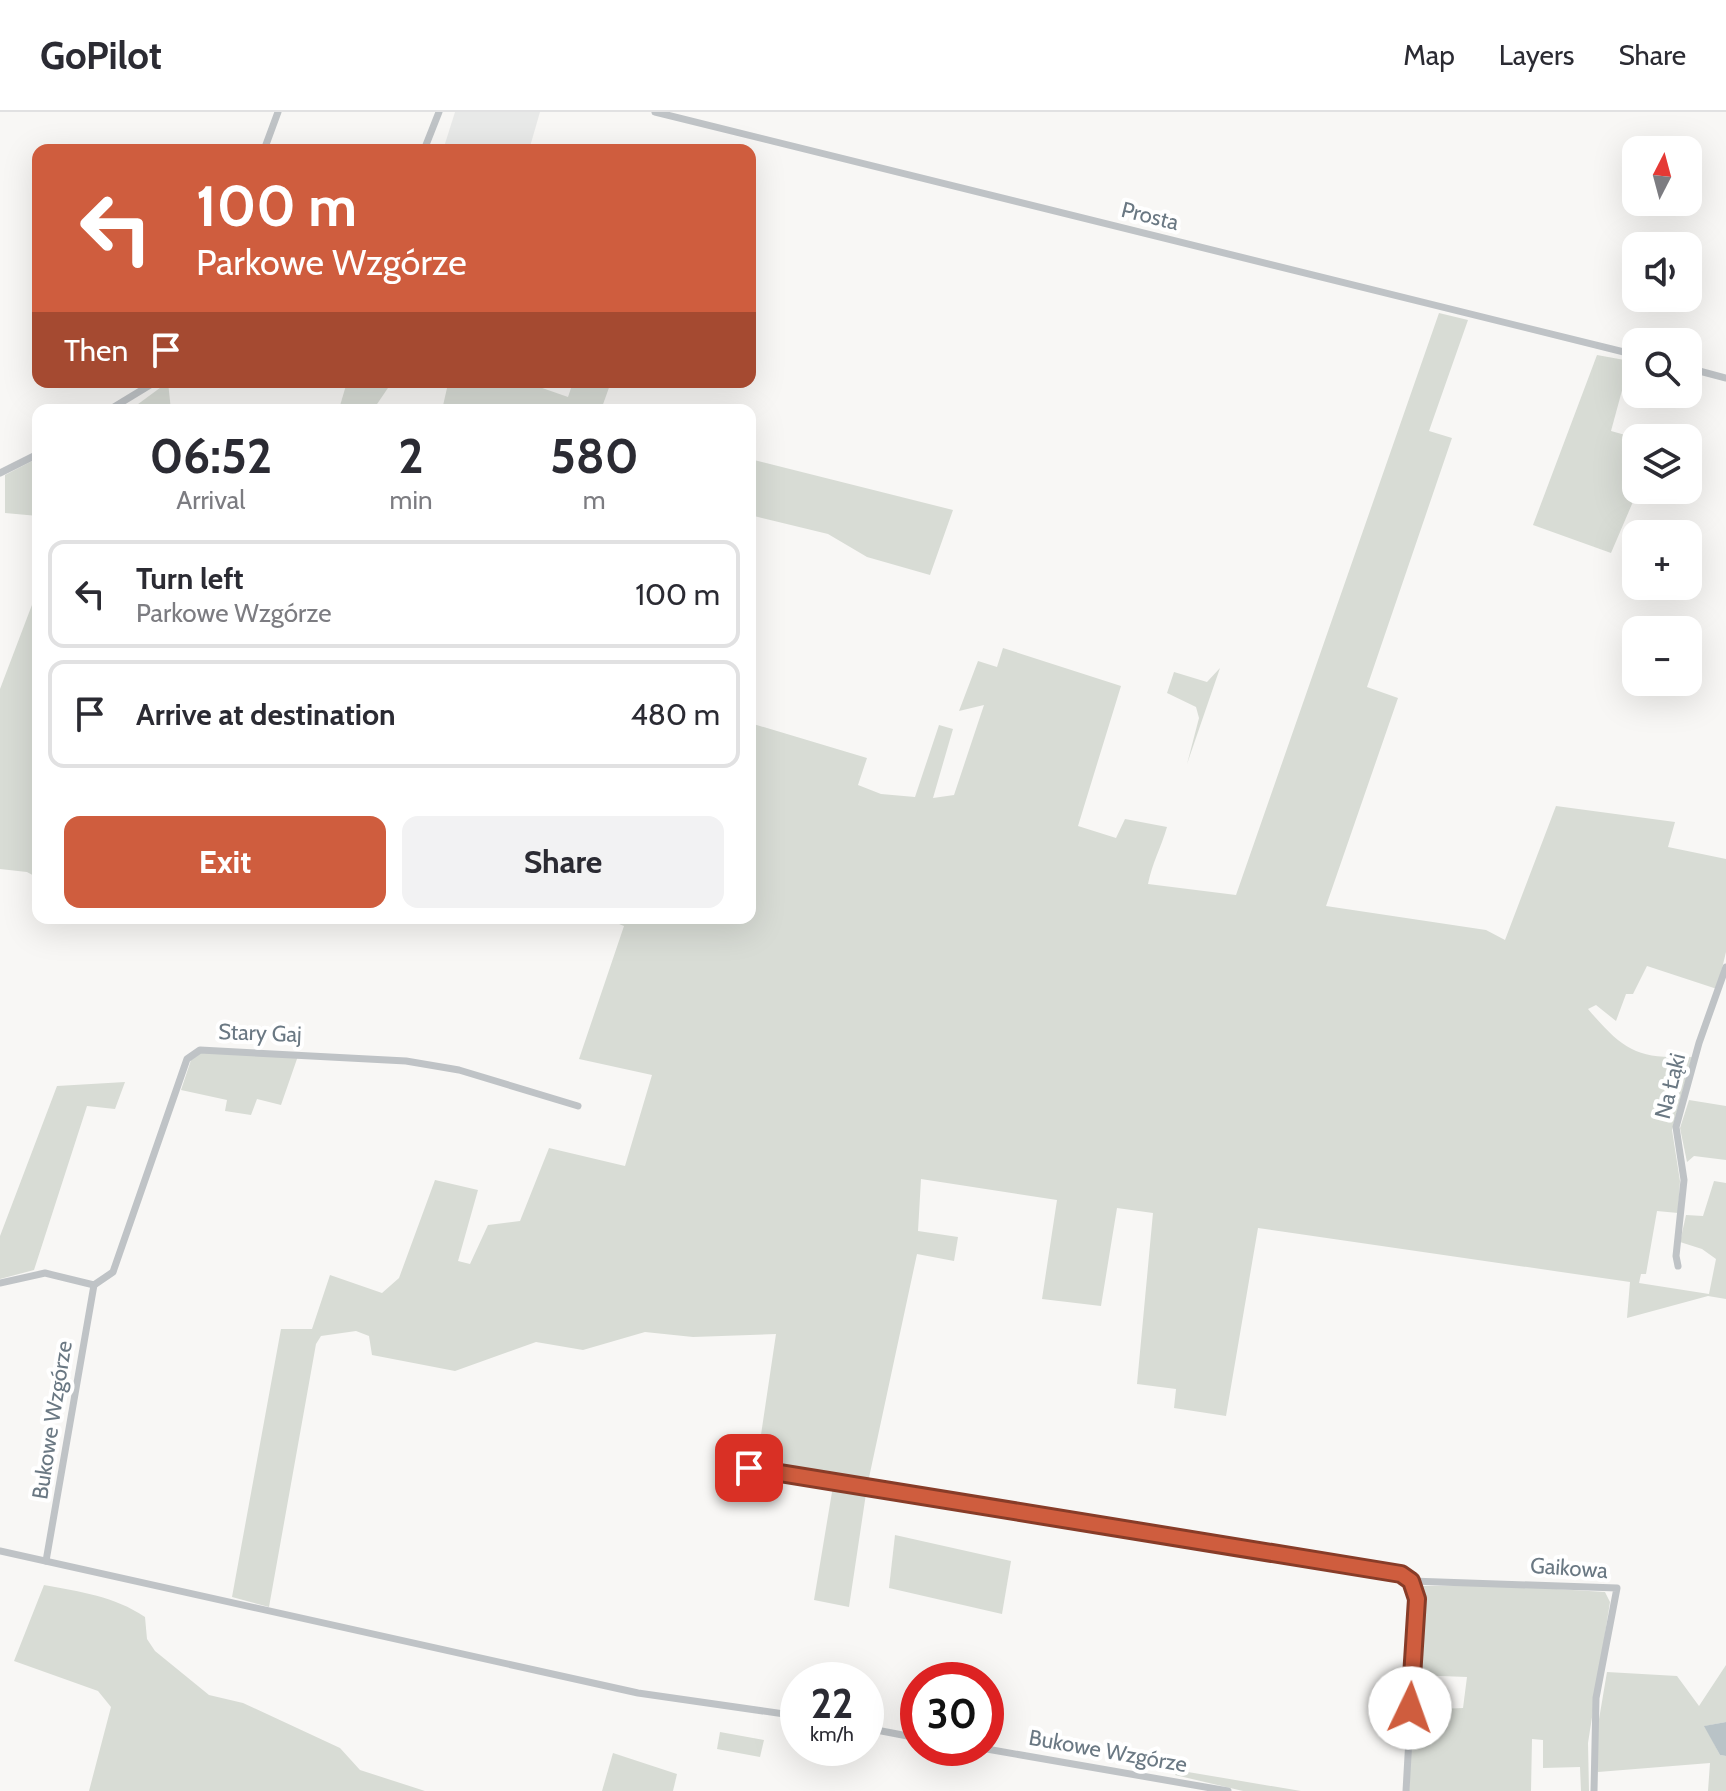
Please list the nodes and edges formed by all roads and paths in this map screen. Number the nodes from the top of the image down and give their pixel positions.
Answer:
1 (278, 112) edge
2 (439, 112) edge
3 (655, 112) edge
4 (266, 144) edge
5 (426, 144) edge
6 (1622, 352) edge
7 (1702, 372) edge
8 (1726, 378) edge
9 (145, 388) edge
10 (119, 404) edge
11 (32, 457) edge
12 (0, 473) edge
13 (1726, 967) edge
14 (578, 1106) dead end
15 (1678, 1266) dead end
16 (0, 1283) edge
17 (94, 1285) junction
18 (749, 1468) dead end
19 (0, 1551) edge
20 (46, 1561) junction
21 (1411, 1581) junction
22 (780, 1713) edge
23 (1004, 1752) edge
24 (1228, 1791) edge
25 (1406, 1791) edge
26 (1594, 1791) edge

1 - 4 street
2 - 5 street
3 - 6 street, Prosta
7 - 8 street
9 - 10 street
11 - 12 street
13 - 15 street, Na Łąki
14 - 17 street, Stary Gaj
16 - 17 street
17 - 20 street, Bukowe Wzgórze
18 - 21 street
19 - 20 street
20 - 22 street
21 - 25 street
21 - 26 street, Gaikowa
23 - 24 street, Bukowe Wzgórze

